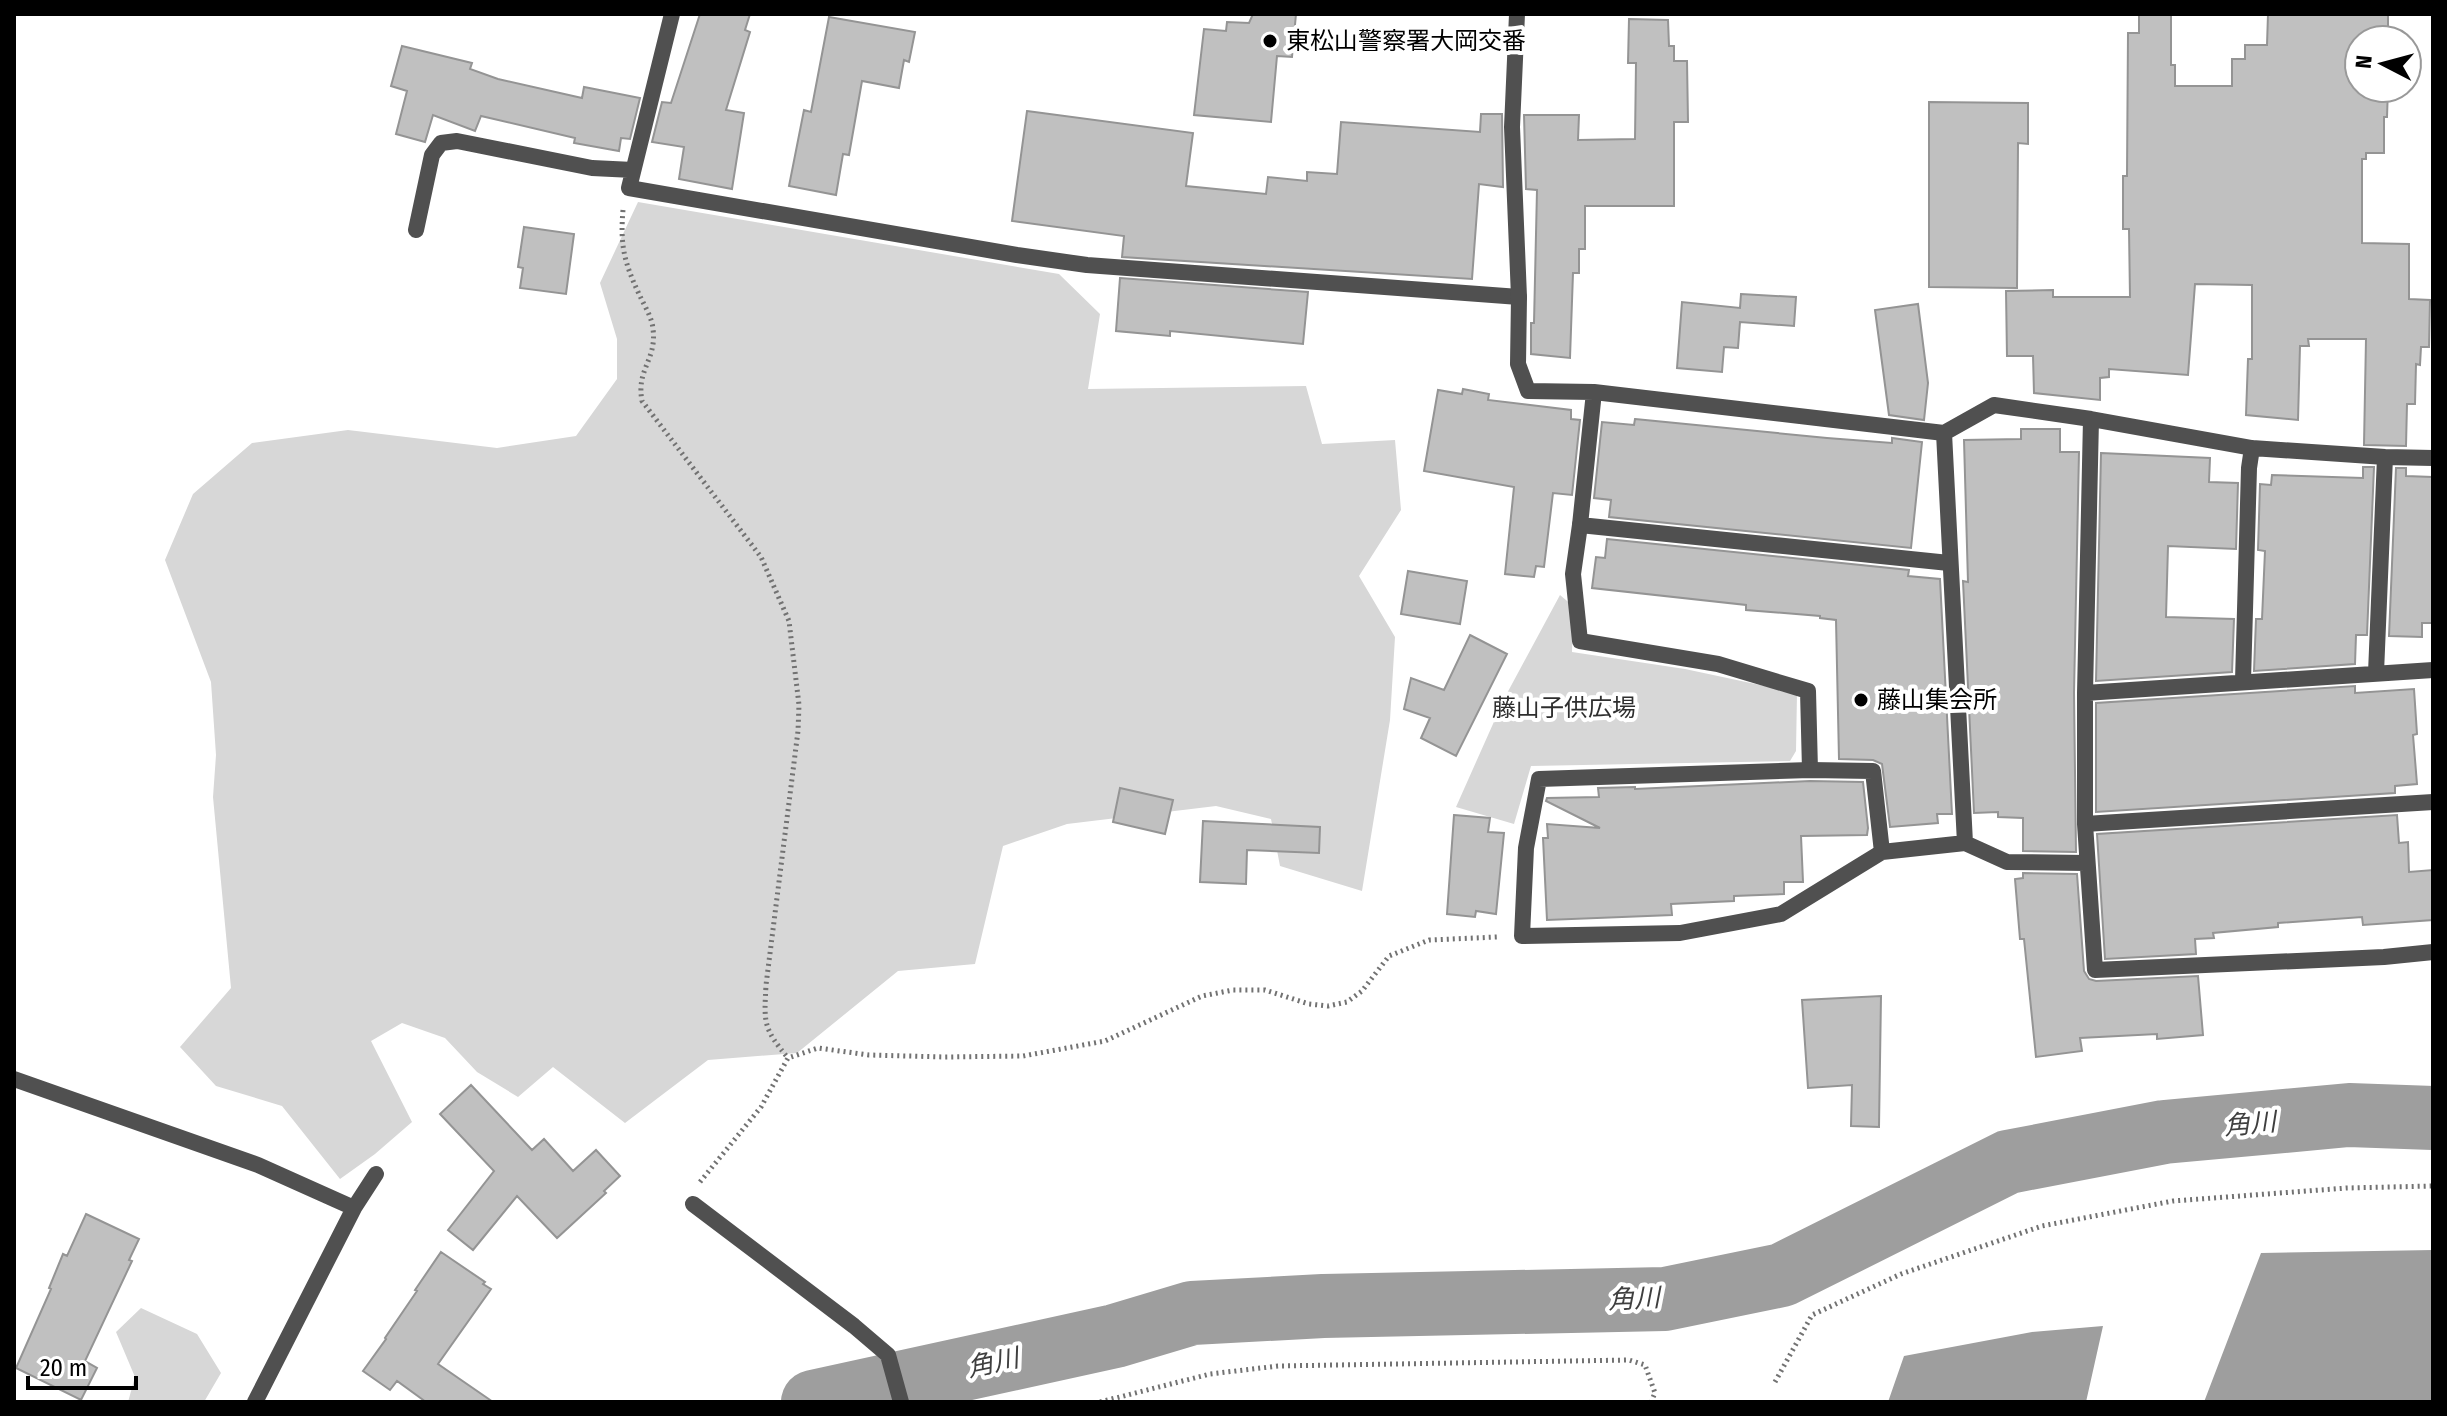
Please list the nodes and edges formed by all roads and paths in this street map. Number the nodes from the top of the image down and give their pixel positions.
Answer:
1 (672, 14) edge
2 (1517, 14) edge
3 (633, 170) junction
4 (629, 188) junction
5 (416, 230) dead end
6 (1519, 297) junction
7 (1594, 392) junction
8 (2091, 419) junction
9 (1944, 433) junction
10 (2252, 448) junction
11 (2385, 457) junction
12 (2433, 458) edge
13 (1580, 525) junction
14 (1949, 563) junction
15 (2433, 670) edge
16 (2376, 673) junction
17 (2243, 681) junction
18 (2085, 693) junction
19 (1810, 770) junction
20 (2433, 802) edge
21 (2085, 824) junction
22 (1965, 843) junction
23 (1882, 852) junction
24 (2086, 863) junction
25 (1522, 936) junction
26 (2433, 952) edge
27 (788, 1058) junction
28 (14, 1079) edge
29 (376, 1174) dead end
30 (2433, 1186) edge
31 (693, 1204) joint
32 (354, 1208) junction
33 (1775, 1382) dead end
34 (255, 1402) edge
35 (901, 1402) edge
36 (1100, 1402) edge
37 (1651, 1402) edge

1 - 3 street
2 - 6 street
3 - 4 street
3 - 5 street
4 - 6 street
4 - 27 path
6 - 7 street
7 - 9 street
7 - 13 street
8 - 9 street
8 - 10 street
8 - 18 street
9 - 14 street
10 - 11 street
10 - 17 street
11 - 12 street
11 - 16 street
13 - 14 street
13 - 19 street
14 - 22 street
15 - 16 street
16 - 17 street
17 - 18 street
18 - 21 street
19 - 23 street
19 - 25 street
20 - 21 street
21 - 24 street
22 - 23 street
22 - 24 street
23 - 25 street
24 - 26 street
25 - 27 path
27 - 31 path
28 - 32 street
29 - 32 street
30 - 33 path
31 - 35 street
32 - 34 street
36 - 37 path

